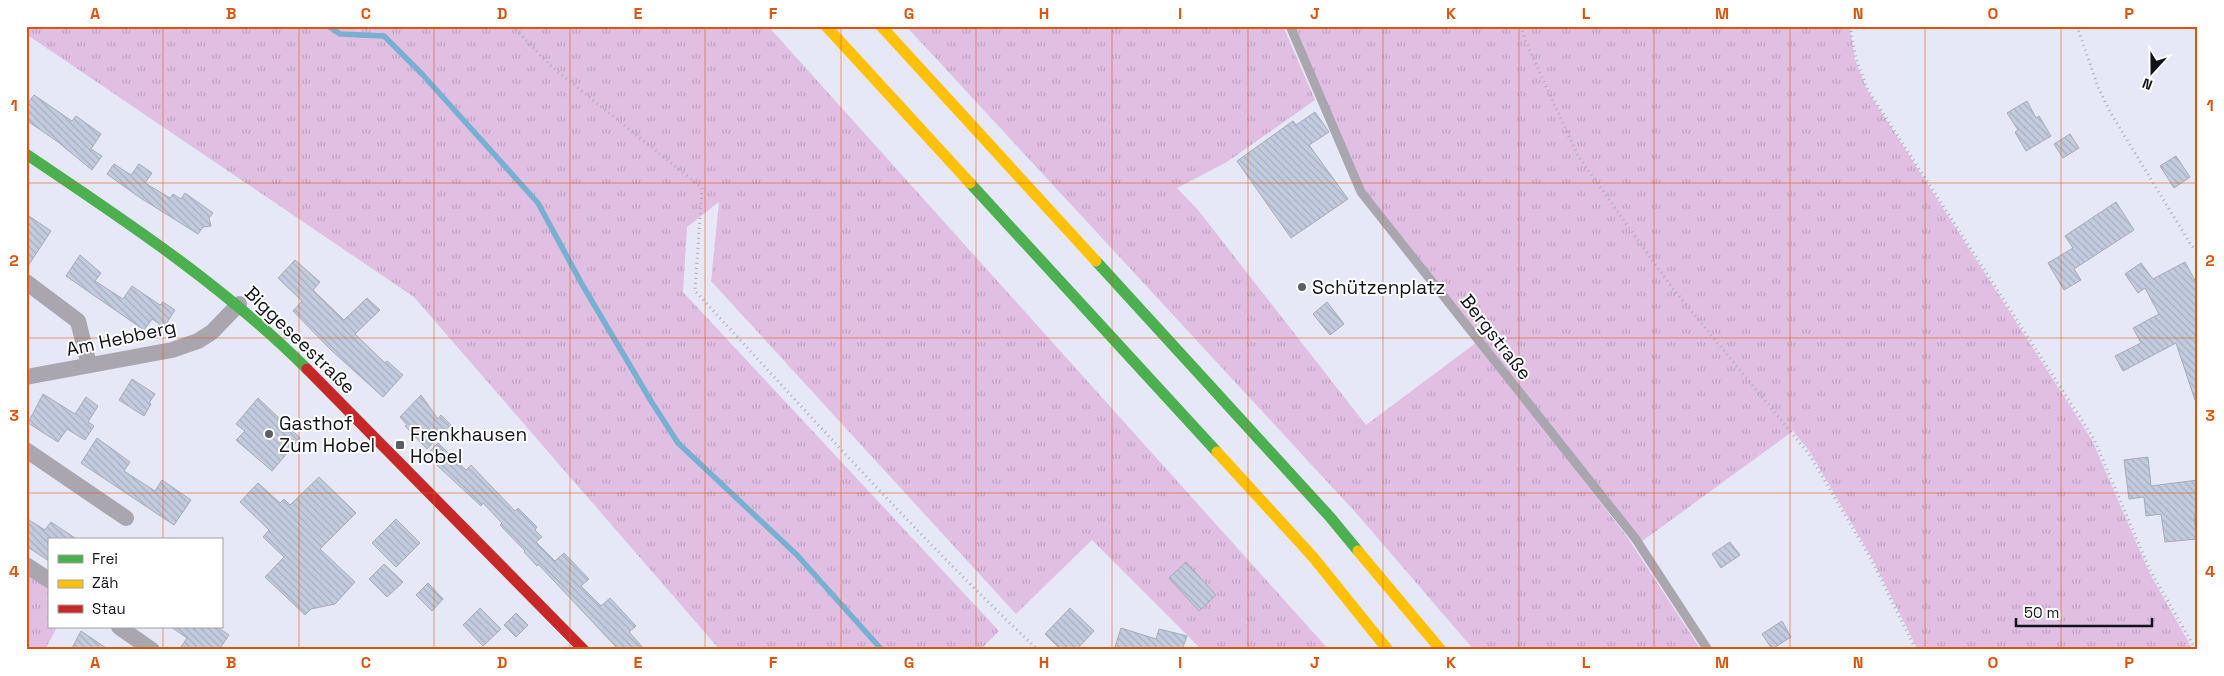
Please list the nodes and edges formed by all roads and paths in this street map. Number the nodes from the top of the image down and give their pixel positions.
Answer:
1 (512, 26) edge
2 (826, 26) edge
3 (881, 26) edge
4 (1290, 26) edge
5 (1521, 26) edge
6 (1850, 26) edge
7 (2077, 26) edge
8 (26, 154) edge
9 (2198, 253) edge
10 (26, 282) edge
11 (239, 304) junction
12 (89, 365) junction
13 (26, 377) edge
14 (26, 450) edge
15 (126, 518) dead end
16 (26, 565) edge
17 (48, 579) edge
18 (120, 628) edge
19 (152, 650) edge
20 (584, 650) edge
21 (1038, 650) edge
22 (1388, 650) edge
23 (1441, 650) edge
24 (1708, 650) edge
25 (1916, 650) edge
26 (2196, 650) edge

1 - 21 path
2 - 22 main road
3 - 23 main road
4 - 24 lane, Bergstraße
5 - 25 path
6 - 26 path
7 - 9 path
8 - 11 main road, Biggeseestraße
10 - 12 street
11 - 12 street, Am Hebberg
11 - 20 main road, Biggeseestraße
12 - 13 street, Am Hebberg
14 - 15 street
16 - 17 street
18 - 19 street

